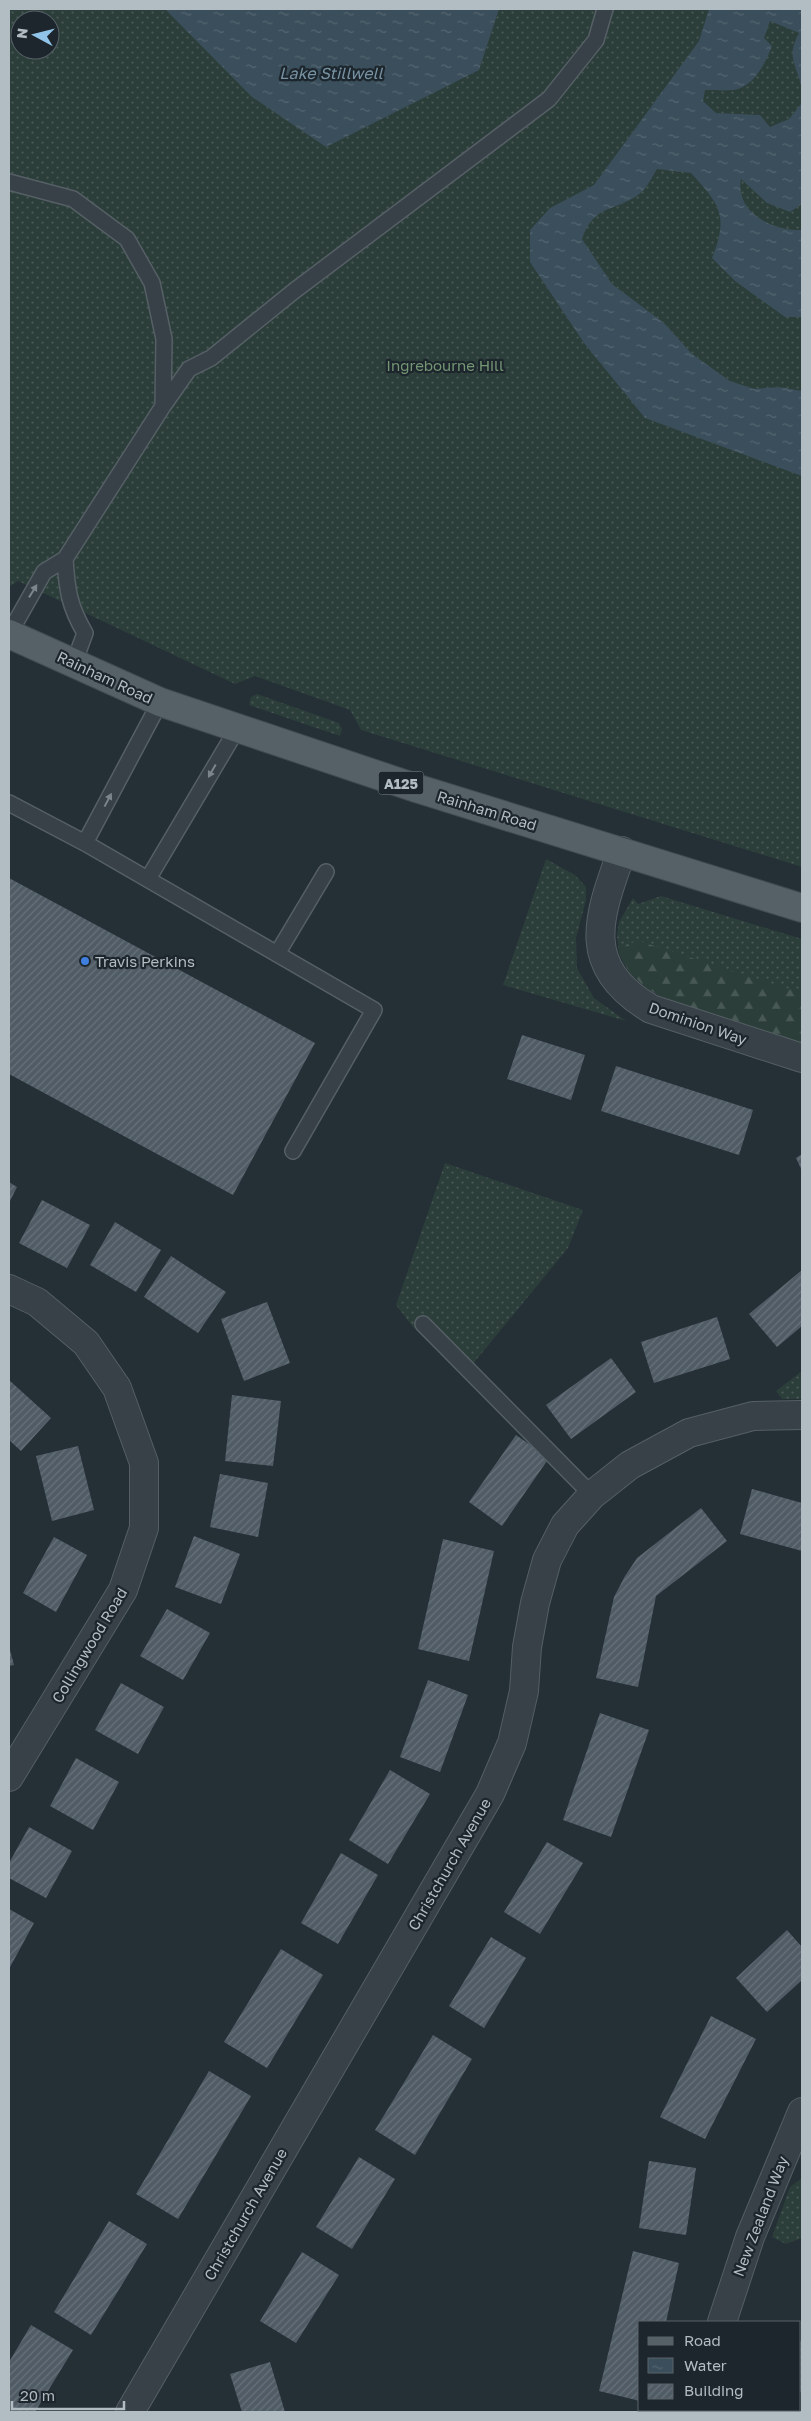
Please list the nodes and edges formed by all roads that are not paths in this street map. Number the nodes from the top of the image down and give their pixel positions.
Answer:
1 (605, 9) edge
2 (9, 182) edge
3 (163, 406) junction
4 (65, 559) junction
5 (9, 634) edge
6 (74, 663) junction
7 (160, 702) junction
8 (237, 729) junction
9 (9, 803) edge
10 (85, 843) junction
11 (622, 851) junction
12 (326, 872) dead end
13 (148, 879) junction
14 (802, 908) edge
15 (277, 954) junction
16 (802, 1058) edge
17 (293, 1151) dead end
18 (9, 1289) edge
19 (423, 1324) dead end
20 (802, 1415) edge
21 (592, 1495) junction
22 (10, 1771) edge
23 (801, 2118) edge
24 (722, 2321) edge
25 (130, 2412) edge

1 - 3 lane
2 - 3 lane
3 - 4 lane
5 -> 4 lane
4 - 6 lane
5 - 6 main road, Rainham Road / A125
6 - 7 main road, Rainham Road / A125
7 - 8 main road, Rainham Road / A125
10 -> 7 lane
8 - 11 main road, Rainham Road / A125
8 -> 13 lane
9 - 10 lane
10 - 13 lane
11 - 14 main road, Rainham Road / A125
11 - 16 street, Dominion Way
12 - 15 lane
13 - 15 lane
15 - 17 lane
18 - 22 street, Collingwood Road
19 - 21 lane
20 - 21 street, Christchurch Avenue
21 - 25 street, Christchurch Avenue
23 - 24 street, New Zealand Way

